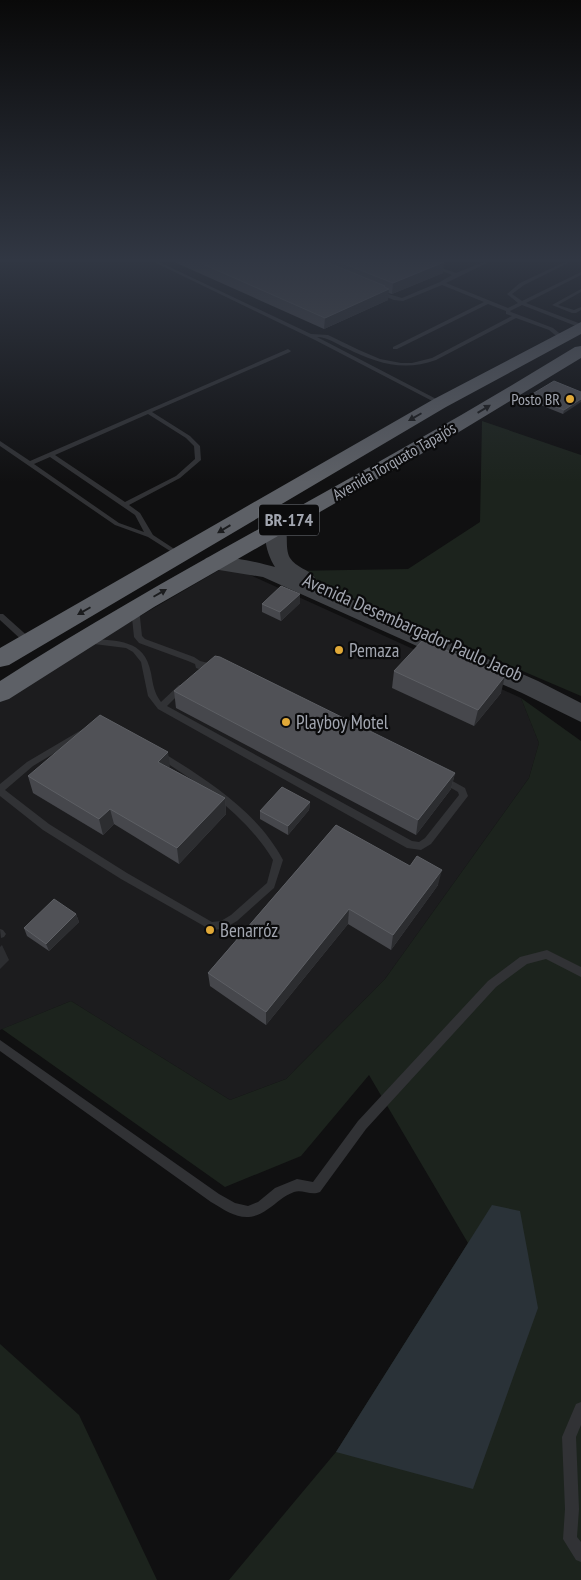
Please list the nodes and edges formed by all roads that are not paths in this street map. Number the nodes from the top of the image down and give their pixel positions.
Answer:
1 (318, 335) edge
2 (324, 335) edge
3 (422, 335) edge
4 (480, 335) edge
5 (558, 335) edge
6 (567, 335) edge
7 (311, 336) joint
8 (562, 338) junction
9 (395, 348) dead end
10 (288, 351) dead end
11 (581, 351) edge
12 (440, 403) junction
13 (148, 412) junction
14 (0, 443) edge
15 (52, 455) junction
16 (31, 463) junction
17 (124, 505) junction
18 (276, 528) junction
19 (150, 536) junction
20 (180, 555) junction
21 (213, 563) junction
22 (135, 608) junction
23 (0, 616) edge
24 (29, 642) junction
25 (72, 646) junction
26 (0, 659) edge
27 (198, 663) junction
28 (225, 670) edge
29 (195, 676) edge
30 (188, 682) edge
31 (0, 684) edge
32 (0, 693) edge
33 (581, 701) edge
34 (161, 707) junction
35 (581, 713) edge
36 (91, 727) edge
37 (150, 749) edge
38 (439, 777) edge
39 (0, 790) edge
40 (581, 972) edge
41 (0, 1045) edge
42 (581, 1409) edge
43 (581, 1555) edge

1 - 7 lane
2 - 4 lane
3 - 9 lane
5 - 8 lane
6 - 8 highway, Avenida Torquato Tapajós / BR-174
7 - 12 lane
8 - 12 highway, Avenida Torquato Tapajós / BR-174
10 - 13 lane
18 -> 11 highway, Avenida Torquato Tapajós / BR-174
12 -> 20 highway, Avenida Torquato Tapajós / BR-174
13 - 15 lane
13 - 17 lane
14 - 16 lane
15 - 16 lane
15 - 17 lane
16 - 19 lane
17 - 19 lane
18 - 21 highway, Avenida Torquato Tapajós / BR-174
18 - 33 street, Avenida Desembargador Paulo Jacob
19 - 20 lane
20 -> 24 highway, Avenida Torquato Tapajós / BR-174
22 -> 21 highway, Avenida Torquato Tapajós / BR-174
21 - 35 street, Avenida Desembargador Paulo Jacob
22 - 25 highway, Avenida Torquato Tapajós / BR-174
22 - 27 lane
23 - 24 lane
24 - 26 highway, Avenida Torquato Tapajós / BR-174
25 - 31 highway
25 - 32 highway, Avenida Torquato Tapajós / BR-174
25 - 34 lane
27 - 28 lane
27 - 29 lane
30 - 34 lane
34 - 38 lane
36 - 39 lane
37 - 39 lane
40 - 41 lane
42 - 43 lane

